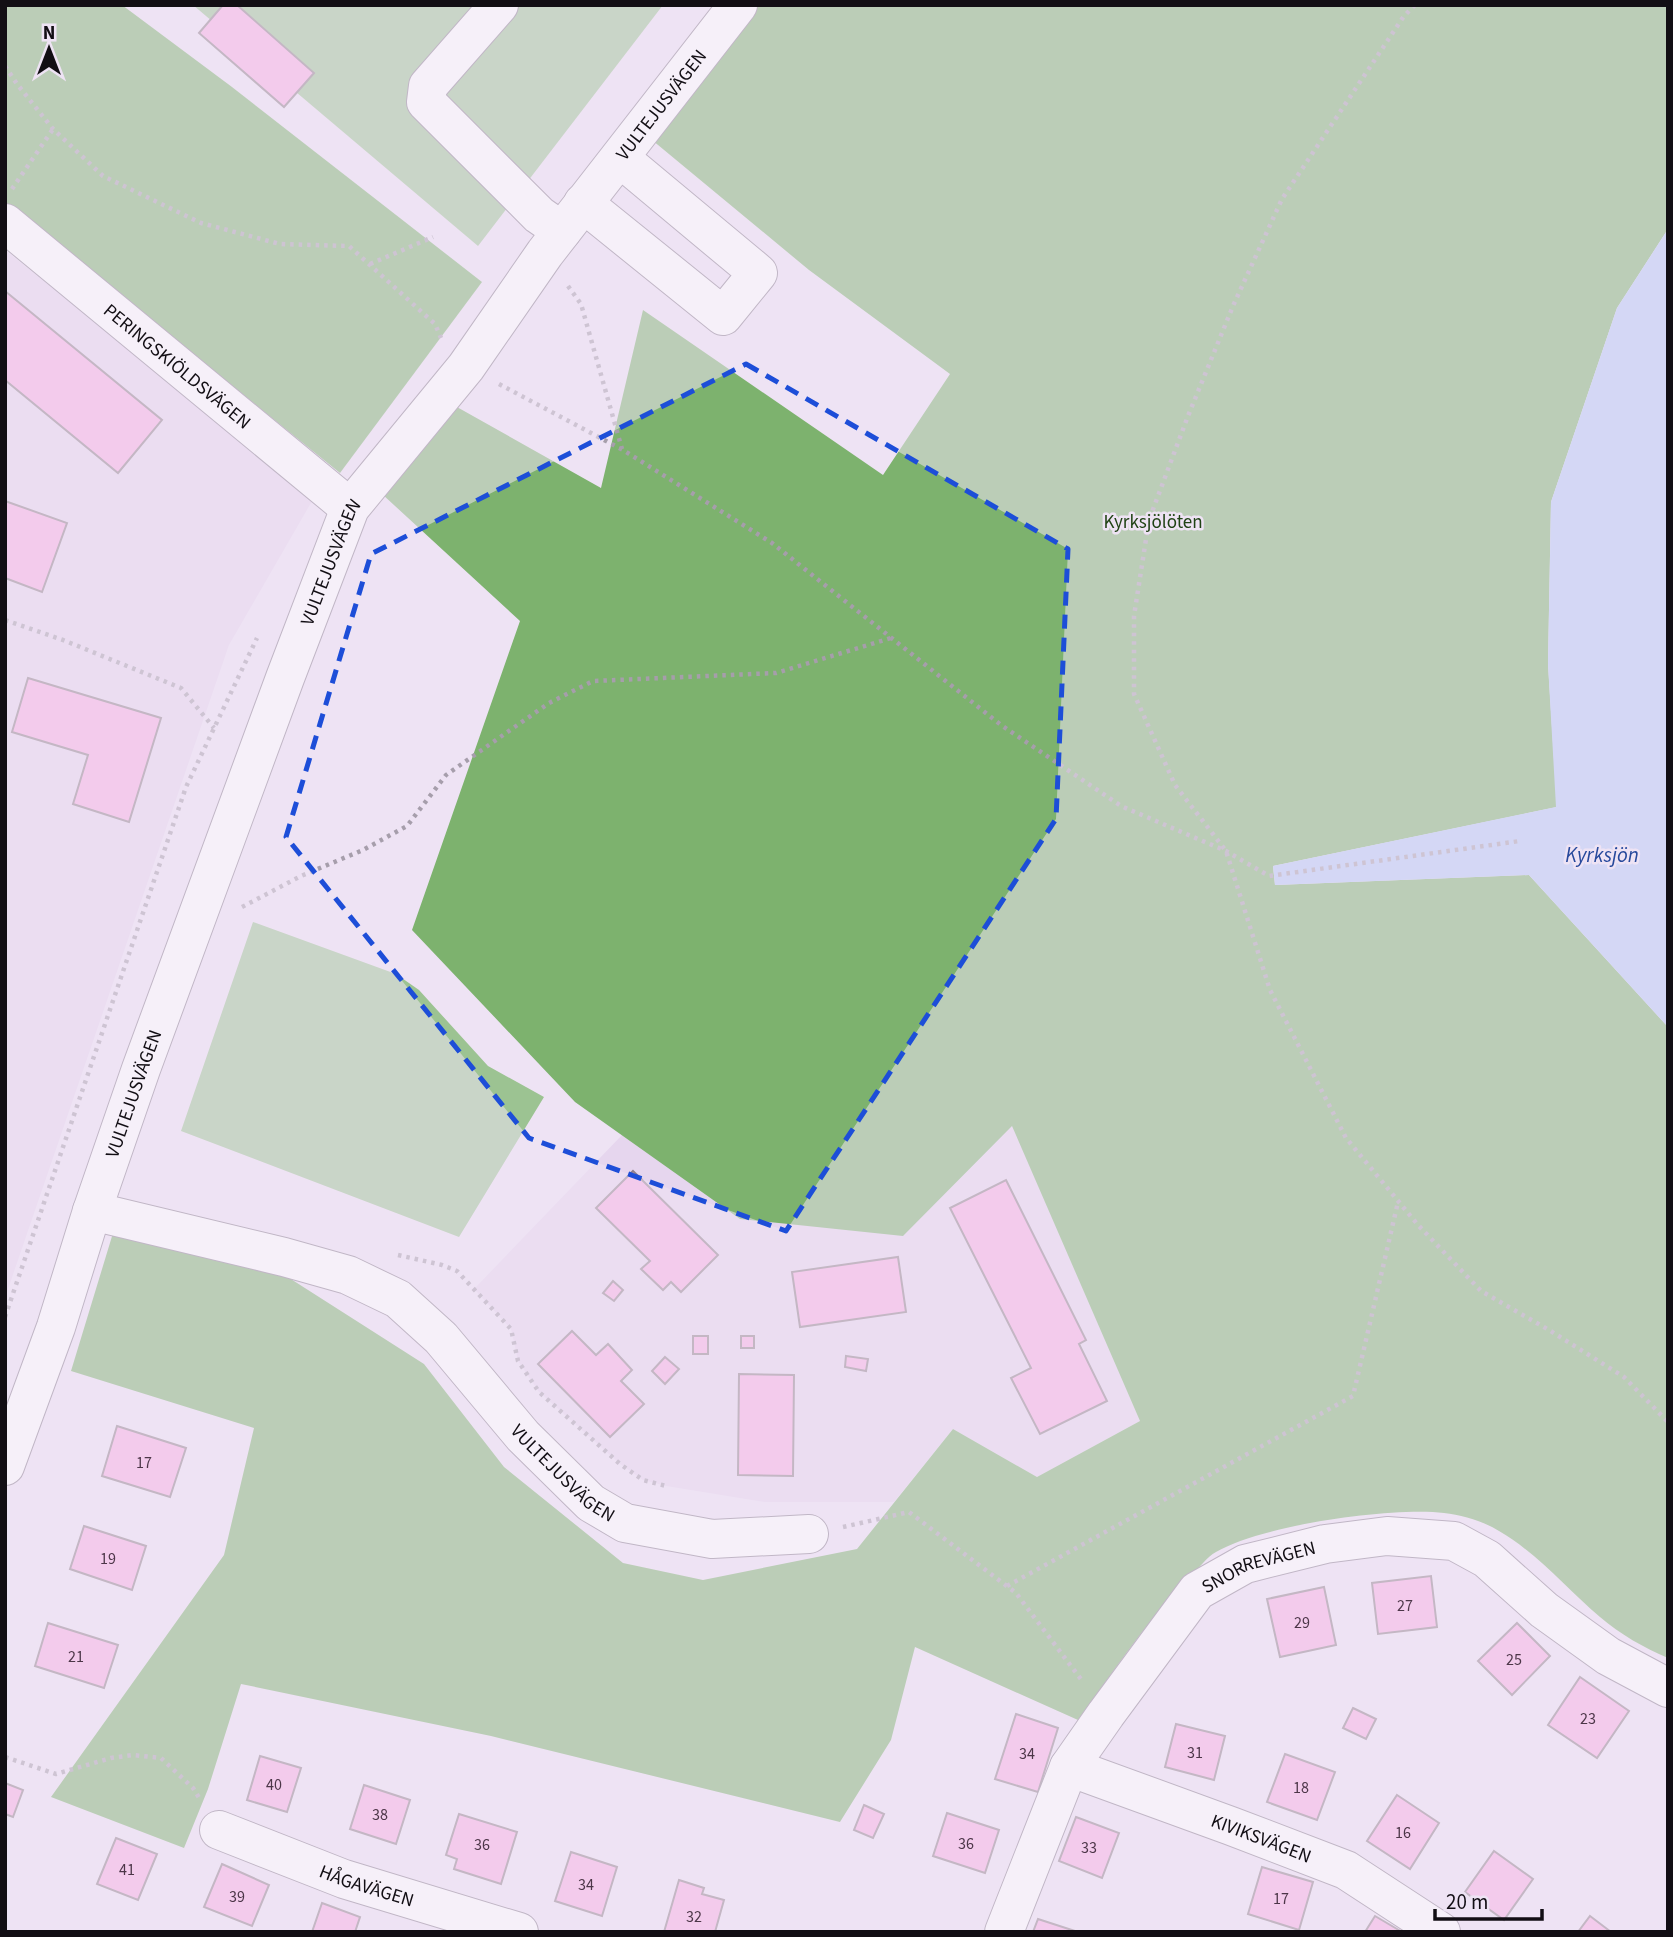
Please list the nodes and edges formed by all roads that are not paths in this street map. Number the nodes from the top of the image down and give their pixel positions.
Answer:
1 (499, 5) edge
2 (738, 5) edge
3 (620, 158) junction
4 (5, 223) edge
5 (564, 229) junction
6 (350, 508) junction
7 (92, 1211) junction
8 (5, 1466) edge
9 (809, 1535) road end
10 (1668, 1688) edge
11 (1069, 1767) junction
12 (219, 1830) dead end
13 (519, 1932) edge
14 (1004, 1932) edge
15 (1441, 1932) edge

1 - 5 street
2 - 3 street, VULTEJUSVÄGEN
3 - 5 street, VULTEJUSVÄGEN
3 - 5 street
4 - 6 street, PERINGSKIÖLDSVÄGEN
5 - 6 street, VULTEJUSVÄGEN
6 - 7 street, VULTEJUSVÄGEN
7 - 8 street, VULTEJUSVÄGEN
7 - 9 street, VULTEJUSVÄGEN
10 - 11 street, SNORREVÄGEN
11 - 14 street, SNORREVÄGEN
11 - 15 street, KIVIKSVÄGEN
12 - 13 street, HÅGAVÄGEN

